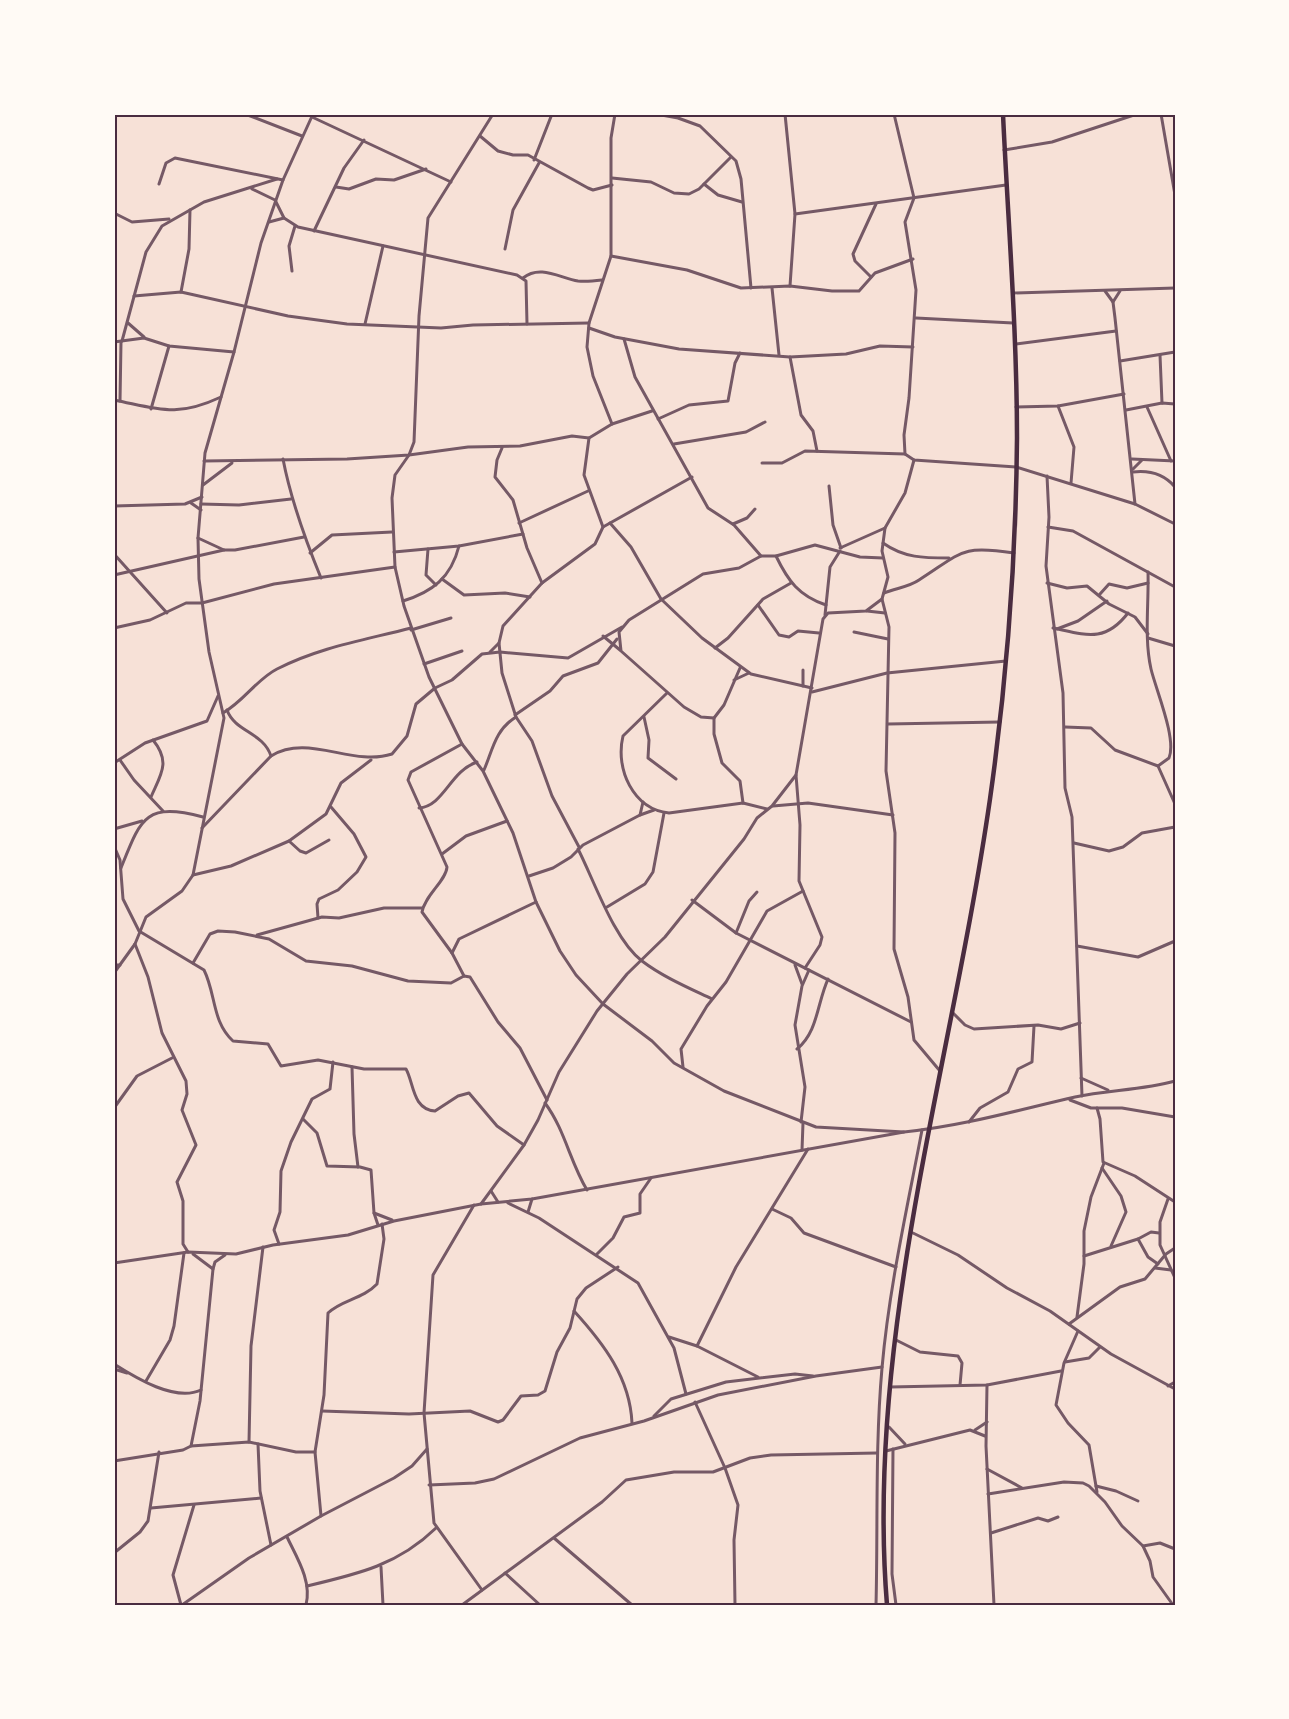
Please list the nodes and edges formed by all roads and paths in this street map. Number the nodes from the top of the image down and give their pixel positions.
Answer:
1 (245, 114) edge
2 (493, 114) edge
3 (552, 114) edge
4 (615, 114) edge
5 (656, 114) edge
6 (784, 114) edge
7 (894, 114) edge
8 (1003, 114) edge
9 (1137, 114) edge
10 (1161, 114) edge
11 (312, 115) edge
12 (667, 115) edge
13 (302, 136) junction
14 (480, 136) junction
15 (364, 140) junction
16 (1004, 150) junction
17 (731, 157) junction
18 (534, 160) junction
19 (539, 163) junction
20 (1175, 166) edge
21 (1170, 167) junction
22 (426, 170) junction
23 (612, 178) junction
24 (277, 179) junction
25 (283, 180) junction
26 (452, 182) junction
27 (159, 184) dead end
28 (704, 184) junction
29 (612, 185) junction
30 (1006, 185) junction
31 (336, 187) junction
32 (252, 189) junction
33 (1175, 195) edge
34 (914, 198) junction
35 (275, 200) junction
36 (743, 202) junction
37 (876, 204) junction
38 (190, 210) junction
39 (114, 213) edge
40 (795, 214) junction
41 (171, 218) junction
42 (284, 218) junction
43 (267, 223) junction
44 (295, 226) junction
45 (314, 231) junction
46 (383, 246) junction
47 (505, 249) dead end
48 (425, 254) junction
49 (611, 256) junction
50 (913, 259) junction
51 (292, 271) dead end
52 (871, 277) junction
53 (523, 278) junction
54 (603, 280) junction
55 (790, 286) junction
56 (751, 288) junction
57 (772, 288) junction
58 (1175, 288) edge
59 (1121, 290) junction
60 (1106, 291) junction
61 (181, 292) junction
62 (1011, 293) junction
63 (134, 296) junction
64 (1113, 302) junction
65 (246, 306) junction
66 (916, 318) junction
67 (128, 323) junction
68 (589, 323) junction
69 (1013, 323) junction
70 (365, 324) junction
71 (527, 324) junction
72 (419, 327) junction
73 (589, 328) junction
74 (1117, 331) junction
75 (144, 338) junction
76 (624, 339) junction
77 (114, 342) edge
78 (122, 342) junction
79 (1014, 344) junction
80 (169, 346) junction
81 (913, 347) junction
82 (234, 352) junction
83 (1175, 352) edge
84 (740, 353) junction
85 (779, 355) junction
86 (1160, 355) junction
87 (790, 357) junction
88 (1120, 361) junction
89 (1124, 394) junction
90 (221, 396) junction
91 (114, 400) edge
92 (120, 401) junction
93 (1162, 403) junction
94 (1175, 404) edge
95 (1058, 406) junction
96 (1147, 406) junction
97 (1016, 407) junction
98 (151, 409) junction
99 (1126, 410) junction
100 (652, 411) junction
101 (658, 419) junction
102 (765, 422) dead end
103 (612, 424) junction
104 (589, 438) junction
105 (674, 444) junction
106 (502, 447) junction
107 (817, 451) junction
108 (905, 454) junction
109 (409, 455) junction
110 (283, 459) junction
111 (1132, 459) junction
112 (914, 460) junction
113 (1142, 460) junction
114 (204, 461) junction
115 (1173, 461) edge
116 (233, 462) junction
117 (762, 463) dead end
118 (1016, 467) junction
119 (1133, 471) junction
120 (1047, 475) junction
121 (692, 477) junction
122 (1071, 483) junction
123 (203, 485) junction
124 (829, 486) dead end
125 (1175, 488) edge
126 (588, 491) junction
127 (202, 497) junction
128 (291, 499) junction
129 (191, 503) junction
130 (201, 504) junction
131 (1135, 504) junction
132 (114, 506) edge
133 (755, 509) dead end
134 (201, 510) junction
135 (609, 523) junction
136 (519, 524) junction
137 (733, 524) junction
138 (1175, 524) edge
139 (1047, 526) junction
140 (603, 527) junction
141 (885, 528) junction
142 (392, 532) junction
143 (523, 534) junction
144 (304, 537) junction
145 (198, 538) junction
146 (883, 543) junction
147 (459, 546) junction
148 (224, 549) junction
149 (428, 549) junction
150 (839, 549) junction
151 (394, 552) junction
152 (310, 553) junction
153 (1014, 553) junction
154 (114, 554) edge
155 (198, 556) junction
156 (761, 556) junction
157 (776, 556) junction
158 (883, 558) junction
159 (951, 558) junction
160 (395, 567) junction
161 (131, 570) junction
162 (1148, 572) junction
163 (114, 575) edge
164 (321, 578) junction
165 (442, 579) junction
166 (542, 583) junction
167 (791, 583) junction
168 (887, 583) junction
169 (1047, 583) junction
170 (1148, 583) junction
171 (436, 586) junction
172 (1175, 587) edge
173 (896, 588) junction
174 (884, 593) junction
175 (1100, 594) junction
176 (670, 595) junction
177 (530, 597) junction
178 (661, 599) junction
179 (882, 599) junction
180 (402, 601) junction
181 (1107, 601) junction
182 (202, 603) junction
183 (758, 604) junction
184 (826, 605) junction
185 (669, 606) junction
186 (866, 611) junction
187 (1129, 612) junction
188 (166, 613) junction
189 (885, 613) junction
190 (825, 615) junction
191 (451, 618) dead end
192 (622, 627) junction
193 (114, 628) edge
194 (411, 629) junction
195 (1055, 629) junction
196 (854, 632) dead end
197 (819, 633) junction
198 (603, 636) junction
199 (1148, 637) junction
200 (618, 639) junction
201 (888, 639) junction
202 (499, 643) junction
203 (614, 646) junction
204 (1175, 646) edge
205 (715, 648) junction
206 (462, 651) dead end
207 (621, 651) junction
208 (501, 652) junction
209 (488, 653) junction
210 (1006, 662) junction
211 (424, 664) junction
212 (740, 668) junction
213 (803, 670) dead end
214 (748, 673) junction
215 (887, 674) junction
216 (734, 680) junction
217 (803, 686) junction
218 (435, 688) junction
219 (812, 690) junction
220 (667, 693) junction
221 (219, 695) junction
222 (225, 711) junction
223 (515, 716) junction
224 (644, 717) junction
225 (714, 718) junction
226 (1000, 722) junction
227 (888, 724) junction
228 (1065, 727) junction
229 (153, 740) junction
230 (462, 744) junction
231 (271, 756) junction
232 (372, 759) junction
233 (120, 760) junction
234 (477, 762) junction
235 (114, 764) edge
236 (1158, 766) junction
237 (483, 771) junction
238 (796, 775) junction
239 (676, 779) dead end
240 (151, 797) junction
241 (643, 802) junction
242 (743, 802) junction
243 (799, 804) junction
244 (1175, 804) edge
245 (772, 806) junction
246 (331, 807) junction
247 (419, 808) junction
248 (767, 809) junction
249 (654, 810) junction
250 (163, 812) junction
251 (664, 813) junction
252 (640, 815) junction
253 (893, 815) junction
254 (203, 818) junction
255 (144, 821) junction
256 (507, 821) junction
257 (1175, 827) edge
258 (202, 828) junction
259 (114, 829) edge
260 (329, 840) dead end
261 (289, 841) junction
262 (1074, 843) junction
263 (114, 846) edge
264 (579, 848) junction
265 (442, 854) junction
266 (121, 869) junction
267 (193, 874) junction
268 (528, 876) junction
269 (803, 891) junction
270 (757, 892) dead end
271 (692, 900) junction
272 (536, 902) junction
273 (607, 907) junction
274 (423, 908) junction
275 (318, 918) junction
276 (139, 931) junction
277 (735, 933) junction
278 (257, 935) junction
279 (750, 940) junction
280 (1175, 941) edge
281 (135, 944) junction
282 (1077, 946) junction
283 (452, 953) junction
284 (641, 961) junction
285 (193, 963) junction
286 (794, 964) junction
287 (114, 965) edge
288 (120, 965) junction
289 (807, 969) junction
290 (114, 973) edge
291 (464, 976) junction
292 (828, 979) junction
293 (802, 986) junction
294 (705, 995) junction
295 (712, 999) junction
296 (603, 1004) junction
297 (707, 1006) junction
298 (953, 1012) junction
299 (911, 1022) junction
300 (1080, 1023) junction
301 (1034, 1025) junction
302 (797, 1049) junction
303 (172, 1058) junction
304 (333, 1062) junction
305 (352, 1067) junction
306 (683, 1069) junction
307 (942, 1073) junction
308 (1081, 1078) junction
309 (1175, 1081) edge
310 (1110, 1091) junction
311 (1083, 1096) junction
312 (1068, 1099) junction
313 (546, 1102) junction
314 (114, 1108) edge
315 (1097, 1108) junction
316 (1175, 1117) edge
317 (303, 1119) junction
318 (802, 1122) junction
319 (968, 1123) junction
320 (931, 1130) junction
321 (921, 1131) junction
322 (904, 1132) junction
323 (524, 1145) junction
324 (808, 1149) junction
325 (802, 1150) junction
326 (1104, 1163) junction
327 (358, 1167) junction
328 (1102, 1168) junction
329 (651, 1177) junction
330 (587, 1190) junction
331 (491, 1191) junction
332 (532, 1199) junction
333 (1168, 1199) junction
334 (498, 1202) junction
335 (506, 1202) junction
336 (1175, 1202) edge
337 (481, 1204) junction
338 (474, 1205) junction
339 (772, 1209) junction
340 (528, 1212) junction
341 (374, 1213) junction
342 (394, 1221) junction
343 (380, 1225) junction
344 (913, 1233) junction
345 (1159, 1233) junction
346 (1138, 1239) junction
347 (183, 1244) junction
348 (279, 1244) junction
349 (1111, 1246) junction
350 (263, 1247) junction
351 (1175, 1248) edge
352 (188, 1252) junction
353 (178, 1254) junction
354 (226, 1254) junction
355 (597, 1254) junction
356 (1166, 1254) junction
357 (1084, 1256) junction
358 (114, 1263) edge
359 (1157, 1266) junction
360 (618, 1267) junction
361 (896, 1267) junction
362 (213, 1269) junction
363 (1173, 1273) junction
364 (1175, 1278) edge
365 (574, 1311) junction
366 (1077, 1317) junction
367 (1070, 1324) junction
368 (1078, 1331) junction
369 (669, 1337) junction
370 (896, 1340) junction
371 (697, 1346) junction
372 (1100, 1347) junction
373 (1064, 1363) junction
374 (114, 1364) edge
375 (882, 1367) junction
376 (114, 1369) edge
377 (1062, 1371) junction
378 (130, 1374) junction
379 (816, 1376) junction
380 (759, 1378) junction
381 (146, 1381) junction
382 (1175, 1382) edge
383 (960, 1385) junction
384 (987, 1385) junction
385 (1168, 1386) junction
386 (890, 1387) junction
387 (1175, 1389) edge
388 (201, 1390) junction
389 (193, 1394) junction
390 (686, 1394) junction
391 (200, 1401) junction
392 (695, 1402) junction
393 (322, 1411) junction
394 (424, 1413) junction
395 (652, 1418) junction
396 (987, 1422) junction
397 (632, 1423) junction
398 (887, 1426) junction
399 (975, 1430) junction
400 (986, 1436) junction
401 (249, 1442) junction
402 (258, 1444) junction
403 (905, 1444) junction
404 (192, 1446) junction
405 (428, 1449) junction
406 (893, 1449) junction
407 (886, 1451) junction
408 (159, 1452) junction
409 (315, 1452) junction
410 (877, 1453) junction
411 (114, 1461) edge
412 (725, 1468) junction
413 (987, 1469) junction
414 (429, 1485) junction
415 (1096, 1486) junction
416 (1024, 1488) junction
417 (1097, 1492) junction
418 (988, 1494) junction
419 (261, 1498) junction
420 (1138, 1501) dead end
421 (194, 1505) junction
422 (151, 1508) junction
423 (321, 1516) junction
424 (1058, 1517) dead end
425 (436, 1528) junction
426 (991, 1533) junction
427 (287, 1537) junction
428 (554, 1538) junction
429 (271, 1545) junction
430 (1143, 1546) junction
431 (1175, 1548) edge
432 (114, 1553) edge
433 (381, 1567) junction
434 (506, 1573) junction
435 (307, 1586) junction
436 (482, 1590) junction
437 (181, 1605) edge
438 (306, 1605) edge
439 (383, 1605) edge
440 (462, 1605) edge
441 (540, 1605) edge
442 (632, 1605) edge
443 (735, 1605) edge
444 (876, 1605) edge
445 (887, 1605) edge
446 (896, 1605) edge
447 (994, 1605) edge
448 (1173, 1605) edge

1 - 13 street
2 - 14 street
3 - 18 street
4 - 23 street
5 - 12 street
6 - 40 street
7 - 34 street
8 - 16 main road
9 - 16 street
10 - 21 street
11 - 13 street
11 - 15 street
12 - 17 street
13 - 25 street
14 - 18 street
14 - 26 street
15 - 22 street
15 - 31 street
16 - 30 main road
17 - 28 street
17 - 36 street
18 - 19 street
19 - 29 street
19 - 47 street
20 - 21 street
21 - 33 street
22 - 26 street
22 - 31 street
23 - 28 street
23 - 29 street
24 - 25 street
24 - 27 street
24 - 32 street
25 - 35 street
26 - 48 street
28 - 36 street
29 - 49 street
30 - 34 street
30 - 62 main road
31 - 45 street
32 - 35 street
32 - 38 street
34 - 37 street
34 - 50 street
35 - 42 street
35 - 43 street
36 - 56 street
37 - 40 street
37 - 52 street
38 - 41 street
38 - 61 street
39 - 41 street
40 - 55 street
41 - 63 street
42 - 43 street
42 - 44 street
43 - 65 street
44 - 45 street
44 - 51 street
45 - 46 street
46 - 48 street
46 - 70 street
48 - 53 street
48 - 72 street
49 - 54 street
49 - 56 street
50 - 52 street
50 - 66 street
52 - 55 street
53 - 54 street
53 - 71 street
54 - 68 street
55 - 57 street
56 - 57 street
57 - 85 street
58 - 59 street
59 - 60 street
59 - 64 street
60 - 62 street
60 - 64 street
61 - 63 street
61 - 65 street
62 - 69 main road
63 - 67 street
64 - 74 street
65 - 70 street
65 - 82 street
66 - 69 street
66 - 81 street
67 - 75 street
67 - 78 street
68 - 71 street
68 - 73 street
69 - 79 main road
70 - 72 street
71 - 72 street
72 - 109 street
73 - 76 street
73 - 103 street
74 - 79 street
74 - 88 street
75 - 78 street
75 - 80 street
76 - 84 street
76 - 100 street
77 - 78 street
78 - 92 street
79 - 97 main road
80 - 82 street
80 - 98 street
81 - 87 street
81 - 108 street
82 - 90 street
83 - 86 street
84 - 85 street
84 - 101 street
85 - 87 street
86 - 88 street
86 - 93 street
87 - 107 street
88 - 89 street
89 - 95 street
89 - 99 street
90 - 98 street
90 - 114 street
91 - 92 street
92 - 98 street
93 - 94 street
93 - 96 street
95 - 97 street
95 - 122 street
96 - 99 street
96 - 115 street
97 - 118 main road
99 - 111 street
100 - 101 street
100 - 103 street
101 - 105 street
102 - 105 street
103 - 104 street
104 - 106 street
104 - 126 street
105 - 121 street
106 - 109 street
106 - 136 street
107 - 108 street
107 - 117 street
108 - 112 street
109 - 110 street
109 - 142 street
110 - 116 street
110 - 128 street
111 - 113 street
111 - 119 street
112 - 118 street
112 - 141 street
113 - 115 street
113 - 119 street
114 - 116 street
114 - 123 street
116 - 123 street
118 - 120 street
118 - 153 main road
119 - 125 street
119 - 131 street
120 - 122 street
120 - 139 street
121 - 135 street
121 - 137 street
122 - 131 street
123 - 127 street
124 - 150 street
126 - 136 street
126 - 140 street
127 - 129 street
127 - 130 street
128 - 130 street
128 - 144 street
129 - 132 street
129 - 134 street
130 - 134 street
131 - 138 street
133 - 137 street
134 - 145 street
135 - 140 street
135 - 178 street
136 - 143 street
137 - 156 street
139 - 162 street
139 - 169 street
140 - 166 street
141 - 146 street
141 - 150 street
142 - 151 street
142 - 152 street
143 - 147 street
143 - 166 street
144 - 148 street
144 - 152 street
145 - 148 street
145 - 155 street
146 - 158 street
146 - 159 street
147 - 149 street
147 - 165 street
148 - 155 street
149 - 151 street
149 - 171 street
150 - 157 street
150 - 158 street
150 - 184 street
151 - 160 street
152 - 164 street
153 - 159 street
153 - 210 main road
154 - 161 street
155 - 161 street
155 - 182 street
156 - 157 street
156 - 176 street
157 - 167 street
158 - 168 street
159 - 173 street
160 - 164 street
160 - 180 street
161 - 163 street
161 - 188 street
162 - 170 street
162 - 172 street
164 - 182 street
165 - 171 street
165 - 177 street
166 - 177 street
167 - 183 street
167 - 184 street
168 - 173 street
168 - 174 street
169 - 175 street
169 - 195 street
170 - 175 street
170 - 199 street
171 - 180 street
173 - 174 street
174 - 179 street
175 - 181 street
176 - 178 street
176 - 185 street
177 - 202 street
178 - 185 street
178 - 192 street
179 - 186 street
179 - 189 street
180 - 194 street
181 - 187 street
181 - 195 street
182 - 188 street
182 - 221 street
183 - 197 street
183 - 205 street
184 - 190 street
185 - 205 street
186 - 189 street
186 - 190 street
187 - 195 street
187 - 199 street
188 - 193 street
189 - 201 street
190 - 197 street
191 - 194 street
192 - 198 street
192 - 200 street
194 - 211 street
194 - 222 street
195 - 228 street
196 - 201 street
197 - 219 street
198 - 203 street
198 - 208 street
199 - 204 street
199 - 236 street
200 - 203 street
200 - 207 street
201 - 215 street
202 - 208 street
202 - 209 street
203 - 207 street
203 - 223 street
205 - 212 street
206 - 211 street
207 - 220 street
208 - 209 street
208 - 223 street
209 - 218 street
210 - 215 street
210 - 226 main road
211 - 218 street
212 - 214 street
212 - 216 street
213 - 217 street
214 - 216 street
214 - 217 street
215 - 219 street
215 - 227 street
216 - 225 street
217 - 219 street
218 - 230 street
218 - 232 street
219 - 238 street
220 - 224 street
220 - 225 street
221 - 222 street
221 - 229 street
222 - 231 street
222 - 254 street
223 - 237 street
223 - 264 street
224 - 239 street
224 - 241 street
225 - 242 street
226 - 227 street
226 - 298 main road
227 - 253 street
228 - 236 street
228 - 262 street
229 - 233 street
229 - 240 street
230 - 234 street
230 - 247 street
231 - 232 street
231 - 258 street
232 - 246 street
233 - 235 street
233 - 240 street
234 - 237 street
234 - 247 street
236 - 244 street
237 - 256 street
238 - 243 street
238 - 245 street
240 - 250 street
241 - 249 street
241 - 252 street
242 - 248 street
242 - 251 street
243 - 245 street
243 - 253 street
243 - 269 street
245 - 248 street
246 - 261 street
246 - 275 street
247 - 265 street
248 - 271 street
249 - 251 street
249 - 252 street
250 - 254 street
250 - 255 street
251 - 273 street
252 - 264 street
253 - 299 street
254 - 258 street
255 - 259 street
255 - 266 street
256 - 265 street
256 - 268 street
257 - 262 street
258 - 267 street
260 - 261 street
261 - 267 street
262 - 282 street
263 - 266 street
264 - 268 street
264 - 273 street
265 - 274 street
266 - 276 street
267 - 276 street
268 - 272 street
269 - 279 street
269 - 289 street
270 - 277 street
271 - 277 street
271 - 284 street
272 - 283 street
272 - 296 street
273 - 284 street
274 - 275 street
274 - 283 street
275 - 278 street
276 - 281 street
276 - 285 street
277 - 279 street
278 - 285 street
278 - 291 street
279 - 286 street
279 - 295 street
280 - 282 street
281 - 288 street
281 - 303 street
282 - 300 street
283 - 291 street
284 - 294 street
284 - 296 street
285 - 304 street
286 - 289 street
286 - 293 street
287 - 288 street
288 - 290 street
289 - 292 street
289 - 293 street
291 - 313 street
292 - 299 street
292 - 302 street
293 - 302 street
294 - 295 street
294 - 297 street
295 - 297 street
296 - 306 street
296 - 313 street
297 - 306 street
298 - 301 street
298 - 307 main road
299 - 307 street
300 - 301 street
300 - 308 street
301 - 319 street
302 - 318 street
303 - 314 street
303 - 347 street
304 - 305 street
304 - 317 street
305 - 323 street
305 - 327 street
306 - 318 street
307 - 320 main road
308 - 310 street
308 - 311 street
309 - 310 street
310 - 311 street
311 - 312 street
312 - 315 street
312 - 319 street
313 - 323 street
313 - 330 street
315 - 316 street
315 - 326 street
317 - 327 street
317 - 348 street
318 - 322 street
318 - 325 street
319 - 320 street
320 - 321 street
320 - 344 main road
321 - 322 street
321 - 361 street
322 - 324 street
323 - 331 street
324 - 325 street
324 - 339 street
325 - 329 street
326 - 328 street
326 - 333 street
327 - 341 street
328 - 349 street
328 - 357 street
329 - 330 street
329 - 355 street
330 - 332 street
331 - 334 street
331 - 337 street
332 - 335 street
332 - 340 street
333 - 336 street
333 - 345 street
334 - 335 street
334 - 337 street
335 - 340 street
337 - 338 street
338 - 342 street
338 - 394 street
339 - 361 street
339 - 371 street
340 - 355 street
341 - 342 street
341 - 343 street
342 - 343 street
343 - 348 street
343 - 393 street
344 - 367 street
344 - 370 main road
345 - 346 street
345 - 356 street
346 - 349 street
346 - 359 street
347 - 352 street
347 - 353 street
348 - 350 street
349 - 357 street
350 - 354 street
350 - 401 street
351 - 356 street
352 - 353 street
352 - 354 street
352 - 362 street
352 - 381 street
353 - 358 street
354 - 362 street
355 - 360 street
356 - 359 street
356 - 363 street
357 - 366 street
359 - 363 street
359 - 366 street
360 - 365 street
360 - 369 street
361 - 375 street
362 - 388 street
363 - 364 street
365 - 394 street
365 - 397 street
366 - 367 street
367 - 368 street
368 - 372 street
368 - 373 street
369 - 371 street
369 - 390 street
370 - 383 street
370 - 386 main road
371 - 380 street
372 - 373 street
372 - 385 street
373 - 377 street
374 - 378 street
375 - 379 street
375 - 410 street
376 - 378 street
377 - 384 street
377 - 415 street
378 - 381 street
379 - 380 street
379 - 392 street
380 - 390 street
381 - 389 street
382 - 385 street
383 - 384 street
383 - 386 street
384 - 396 street
385 - 387 street
386 - 398 main road
388 - 389 street
388 - 391 street
389 - 391 street
390 - 395 street
391 - 404 street
392 - 395 street
392 - 412 street
393 - 394 street
393 - 409 street
394 - 405 street
395 - 397 street
396 - 399 street
396 - 400 street
397 - 414 street
398 - 403 street
398 - 407 main road
399 - 400 street
399 - 403 street
400 - 413 street
401 - 402 street
401 - 404 street
402 - 409 street
402 - 419 street
403 - 406 street
404 - 408 street
405 - 414 street
405 - 423 street
406 - 407 street
406 - 446 street
407 - 445 main road
408 - 411 street
408 - 422 street
409 - 423 street
410 - 412 street
410 - 444 street
412 - 428 street
412 - 443 street
413 - 416 street
413 - 418 street
414 - 425 street
415 - 417 street
415 - 420 street
416 - 417 street
416 - 418 street
417 - 430 street
418 - 426 street
419 - 421 street
419 - 429 street
421 - 422 street
421 - 437 street
422 - 432 street
423 - 427 street
424 - 426 street
425 - 433 street
425 - 436 street
426 - 447 street
427 - 429 street
427 - 435 street
428 - 434 street
428 - 442 street
429 - 437 street
430 - 431 street
430 - 448 street
433 - 435 street
433 - 439 street
434 - 436 street
434 - 441 street
435 - 438 street
436 - 440 street

